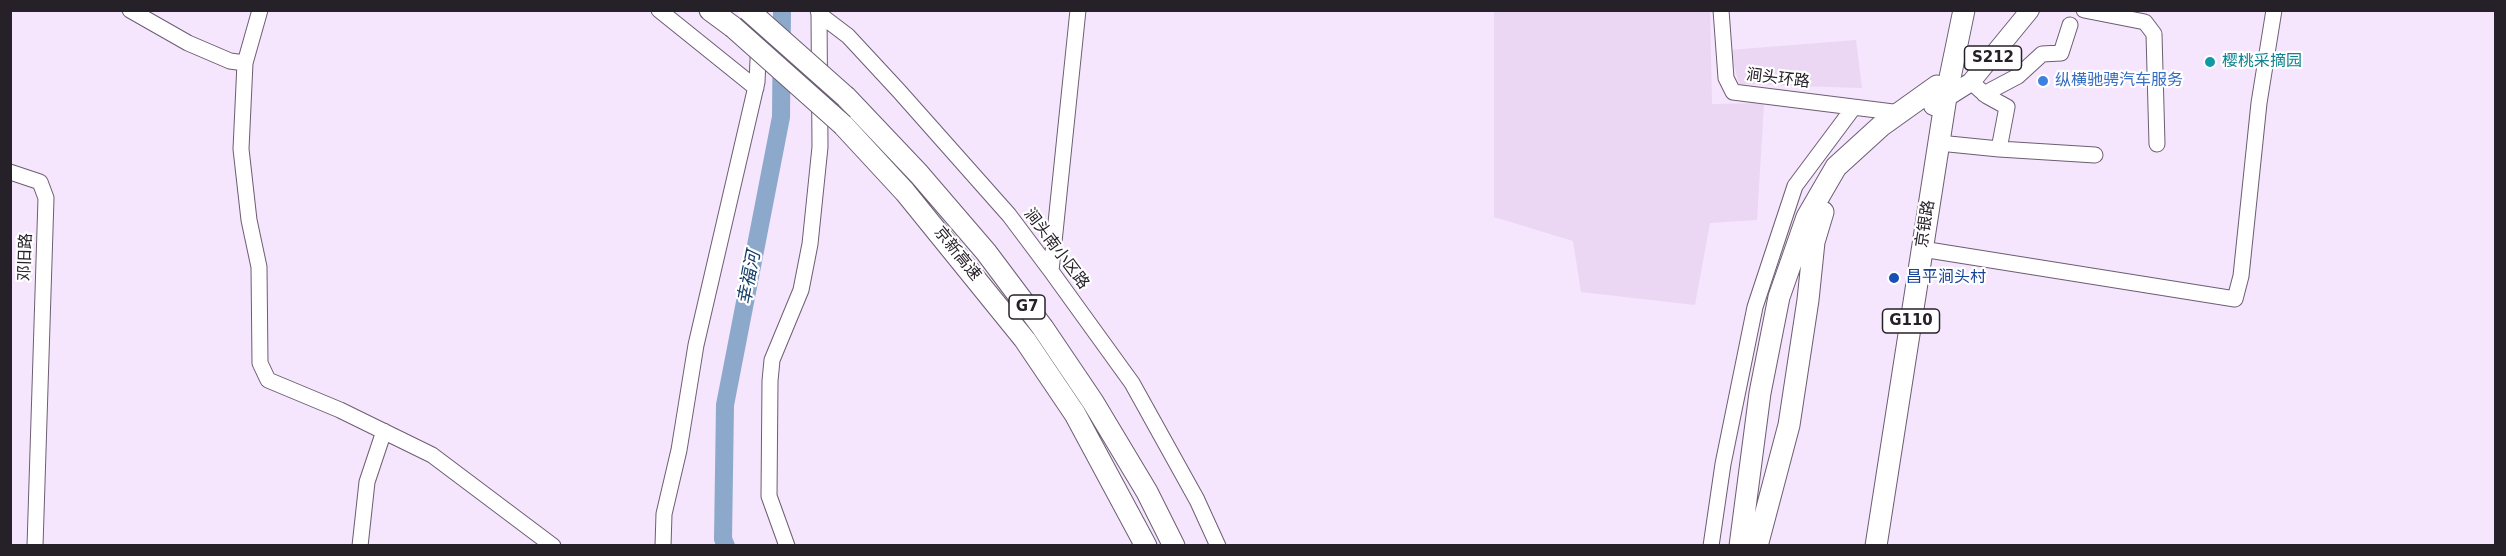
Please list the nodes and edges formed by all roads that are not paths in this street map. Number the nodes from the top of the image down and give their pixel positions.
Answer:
1 (130, 10) edge
2 (261, 10) edge
3 (659, 10) edge
4 (710, 10) edge
5 (748, 10) edge
6 (760, 10) edge
7 (1077, 10) edge
8 (1721, 10) edge
9 (1951, 10) edge
10 (1964, 10) edge
11 (2022, 10) edge
12 (2030, 10) edge
13 (2084, 10) edge
14 (2274, 10) edge
15 (818, 12) edge
16 (2070, 25) dead end
17 (245, 63) junction
18 (756, 88) junction
19 (1978, 88) junction
20 (1942, 91) junction
21 (1854, 107) junction
22 (1901, 112) junction
23 (1939, 143) junction
24 (2157, 144) dead end
25 (1999, 148) junction
26 (2095, 155) dead end
27 (10, 172) edge
28 (1922, 249) junction
29 (1051, 271) junction
30 (384, 431) junction
31 (1145, 543) edge
32 (1173, 544) edge
33 (35, 546) edge
34 (360, 546) edge
35 (554, 546) edge
36 (663, 546) edge
37 (787, 546) edge
38 (1218, 546) edge
39 (1711, 546) edge
40 (1740, 546) edge
41 (1757, 546) edge
42 (1865, 546) edge
43 (1876, 546) edge

1 - 17 street
2 - 17 street
3 - 18 street
4 - 31 highway, 京新高速 / G7, bridge
5 - 32 highway, 京新高速 / G7, bridge
6 - 18 street
7 - 29 street
8 - 21 street, 涧头环路
9 - 20 highway, 京银路 / G110
10 - 20 highway, 京银路 / G110
11 - 20 main road, S212
12 - 19 main road, S212
13 - 24 street
14 - 28 street
15 - 29 street, 涧头南小区路
15 - 37 street
16 - 19 street
17 - 30 street
18 - 36 street
19 - 20 main road, S212
19 - 25 street
20 - 22 highway
20 - 23 highway, 京银路 / G110
20 - 41 highway
20 - 42 highway, 京银路 / G110
21 - 22 street, 涧头环路
21 - 39 street
22 - 40 highway
23 - 25 street
23 - 28 highway, 京银路 / G110
25 - 26 street
27 - 33 street, 邓旧路
28 - 43 highway, 京银路 / G110
29 - 38 street, 涧头南小区路
30 - 34 street
30 - 35 street

